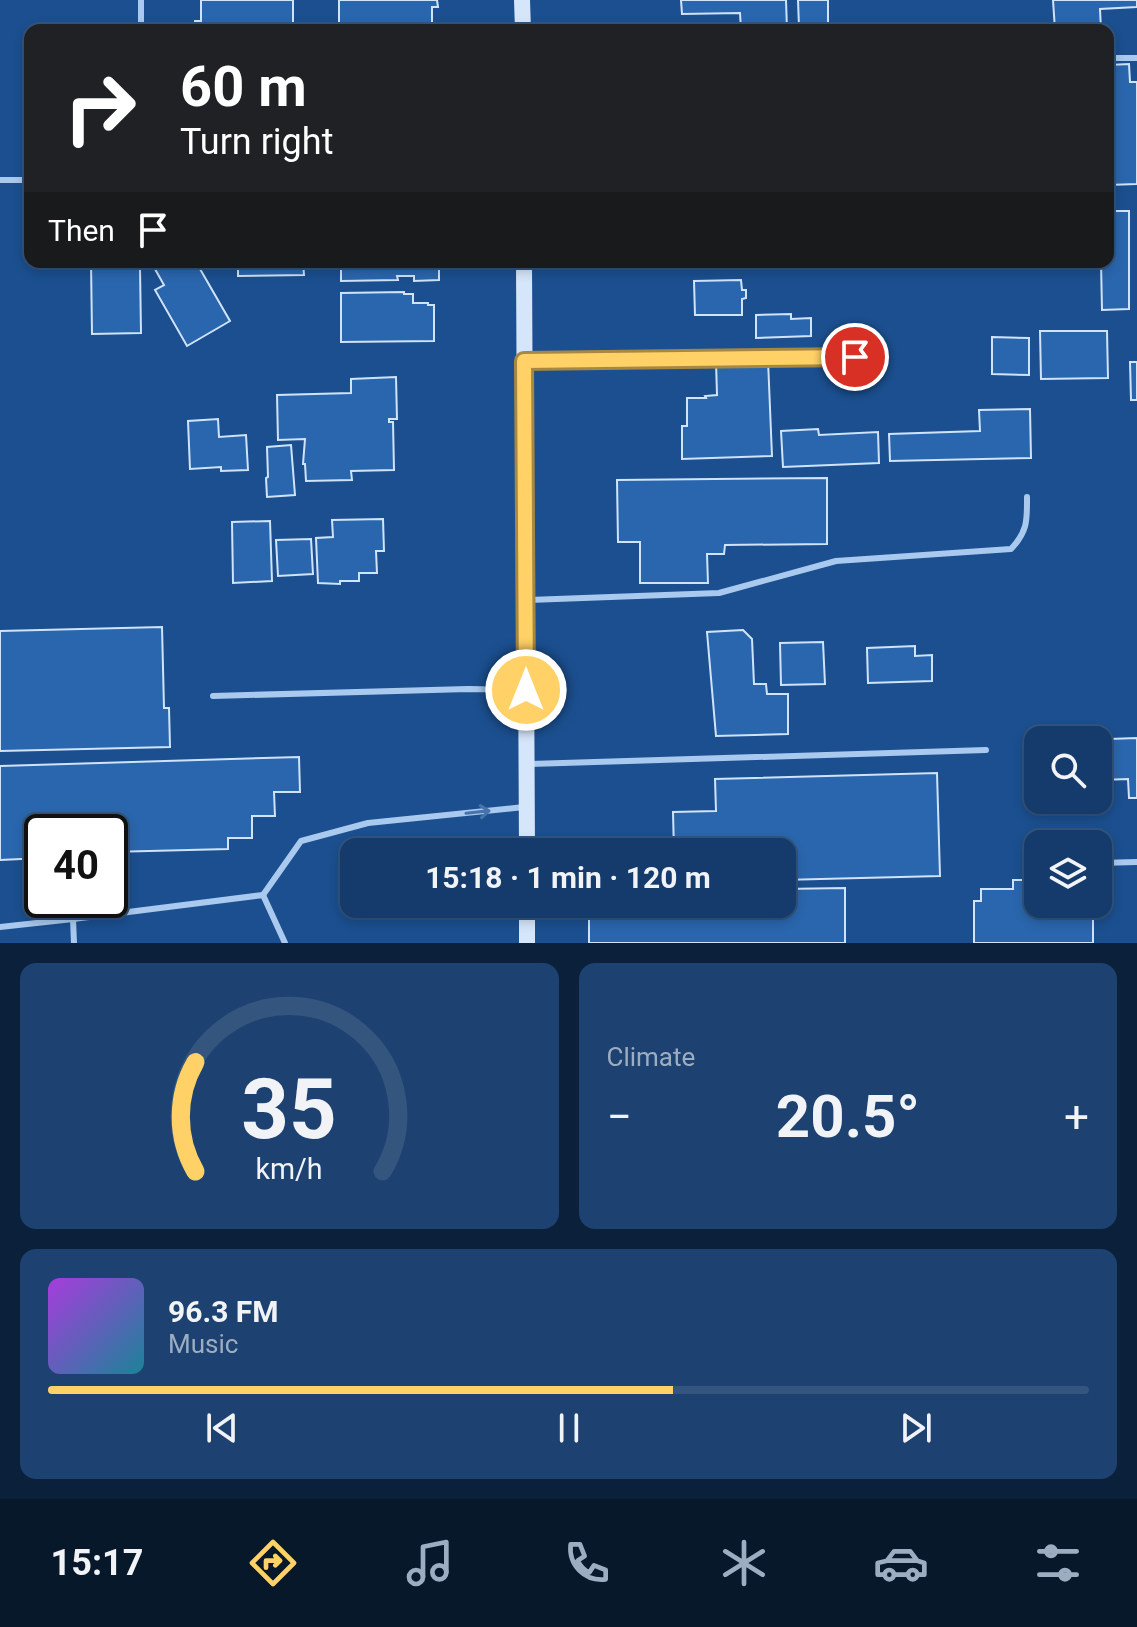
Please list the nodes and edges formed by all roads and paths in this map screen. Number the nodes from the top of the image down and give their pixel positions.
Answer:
1 (141, 0) edge
2 (522, 0) edge
3 (141, 24) edge
4 (523, 24) edge
5 (1114, 58) edge
6 (1137, 58) edge
7 (0, 180) edge
8 (24, 180) edge
9 (524, 268) edge
10 (855, 357) dead end
11 (524, 361) junction
12 (1027, 497) dead end
13 (526, 601) junction
14 (526, 690) junction
15 (213, 696) dead end
16 (986, 750) dead end
17 (527, 764) junction
18 (527, 806) junction
19 (527, 838) edge
20 (1137, 862) edge
21 (1112, 863) edge
22 (263, 895) junction
23 (527, 918) edge
24 (73, 919) junction
25 (0, 927) edge
26 (74, 943) edge
27 (285, 943) edge
28 (527, 943) edge

1 - 3 lane
2 - 4 street
5 - 6 lane
7 - 8 lane
9 - 11 street
10 - 11 lane
11 - 13 street
12 - 13 lane
13 - 14 street
14 - 15 lane
14 - 17 street
16 - 17 lane
17 - 18 street
18 - 19 street
22 -> 18 lane
20 - 21 lane
22 - 24 lane
22 - 27 lane
23 - 28 street
24 - 25 lane
24 - 26 lane

